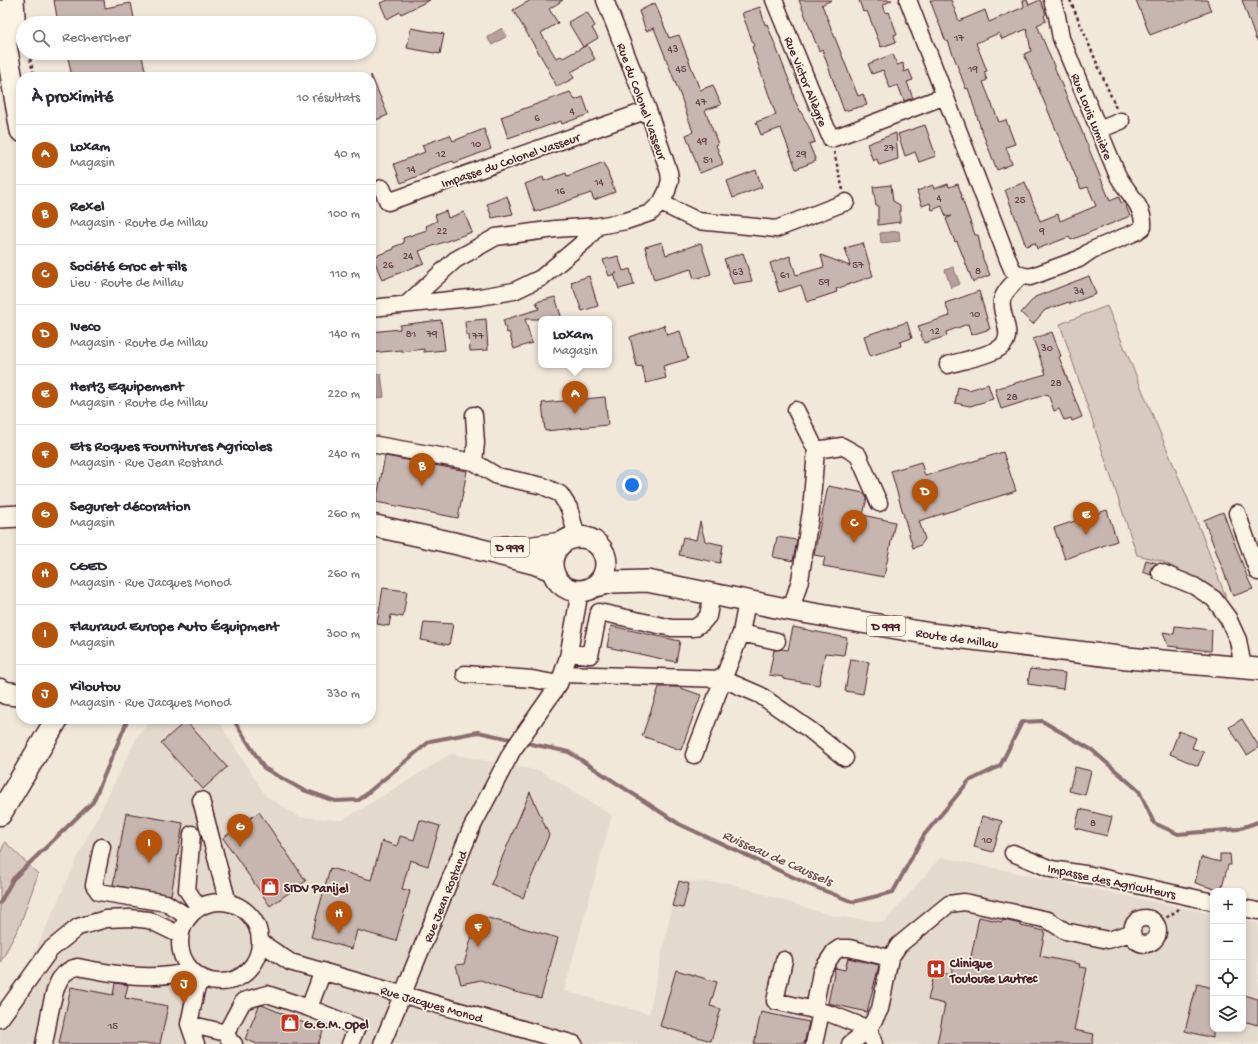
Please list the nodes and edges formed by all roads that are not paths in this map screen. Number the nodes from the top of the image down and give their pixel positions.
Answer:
1 (13, 0) edge
2 (605, 0) edge
3 (774, 0) edge
4 (908, 0) edge
5 (1052, 0) edge
6 (0, 11) edge
7 (16, 40) edge
8 (19, 60) edge
9 (21, 72) edge
10 (945, 96) junction
11 (16, 102) edge
12 (648, 110) junction
13 (1121, 122) road end
14 (1099, 130) junction
15 (382, 188) dead end
16 (846, 202) road end
17 (661, 203) junction
18 (598, 226) junction
19 (1021, 275) junction
20 (408, 303) junction
21 (376, 307) edge
22 (948, 365) dead end
23 (796, 410) dead end
24 (474, 415) dead end
25 (376, 445) edge
26 (816, 450) junction
27 (474, 462) junction
28 (879, 503) dead end
29 (1237, 513) dead end
30 (376, 526) edge
31 (569, 540) junction
32 (458, 544) junction
33 (602, 550) junction
34 (552, 570) junction
35 (1160, 572) dead end
36 (1258, 572) edge
37 (647, 581) junction
38 (588, 589) junction
39 (712, 594) junction
40 (747, 601) junction
41 (791, 610) junction
42 (741, 633) junction
43 (777, 641) dead end
44 (569, 654) junction
45 (1253, 672) edge
46 (465, 674) dead end
47 (561, 679) junction
48 (723, 679) junction
49 (0, 690) edge
50 (16, 694) edge
51 (54, 724) edge
52 (694, 755) dead end
53 (845, 758) dead end
54 (201, 800) dead end
55 (0, 814) edge
56 (192, 834) dead end
57 (102, 847) dead end
58 (1013, 853) dead end
59 (1210, 901) edge
60 (228, 903) junction
61 (1246, 909) edge
62 (1258, 911) edge
63 (193, 913) junction
64 (1156, 923) road end
65 (180, 935) junction
66 (260, 942) junction
67 (890, 958) junction
68 (784, 960) dead end
69 (290, 962) junction
70 (323, 971) junction
71 (246, 973) junction
72 (197, 975) junction
73 (403, 995) junction
74 (309, 1008) junction
75 (818, 1011) junction
76 (0, 1019) edge
77 (189, 1024) junction
78 (871, 1037) edge
79 (230, 1038) edge
80 (44, 1044) edge
81 (196, 1044) edge
82 (350, 1044) edge
83 (382, 1044) edge
84 (574, 1044) edge
85 (814, 1044) edge
86 (850, 1044) edge

1 - 7 main road
2 - 12 street, Rue du Colonel Vasseur
3 - 10 street, Rue Victor Allègre
4 - 10 street
5 - 14 street, Rue Louis Lumière
6 - 11 main road
8 - 9 main road
10 - 19 street
12 - 15 street, Impasse du Colonel Vasseur
12 - 17 street, Rue du Colonel Vasseur
13 - 14 street
14 - 19 street, Rue Louis Lumière
16 - 17 street
17 - 18 street
18 - 20 street
18 - 20 street
19 - 22 street
20 - 21 street
23 - 26 street
24 - 27 street
25 - 27 street
26 - 28 street
26 - 41 street
27 - 31 street
29 - 36 street
30 - 32 main road, D 999
31 - 32 main road, D 999
31 - 33 main road
31 - 34 main road
32 - 34 main road, D 999
33 - 37 main road, Route de Millau / D 999
33 - 38 main road
34 - 38 main road
35 - 45 street
37 - 38 main road, Route de Millau / D 999
37 - 39 main road, Route de Millau / D 999
38 - 44 street
39 - 40 main road, Route de Millau / D 999
39 - 44 street
40 - 41 main road, Route de Millau / D 999
40 - 42 street
41 - 45 main road, Route de Millau / D 999
42 - 43 street
42 - 48 street
44 - 47 street
46 - 47 street
47 - 48 street
47 - 73 street, Rue Jean Rostand
48 - 52 street
48 - 53 street
49 - 50 highway
51 - 55 highway
54 - 60 street
56 - 63 street
57 - 63 street
58 - 59 street, Impasse des Agriculteurs
60 - 63 street
60 - 66 street
61 - 62 street
63 - 65 street
64 - 67 street
65 - 72 street
65 - 76 street
66 - 69 street
66 - 71 street
67 - 75 street
67 - 78 street
68 - 75 street
69 - 70 street, Rue Jacques Monod
69 - 71 street
70 - 73 street, Rue Jacques Monod
70 - 74 street
71 - 72 street
72 - 77 street
72 - 80 street
73 - 83 street, Rue Jean Rostand
73 - 84 street, Rue Jacques Monod
74 - 79 street
74 - 82 street
75 - 78 street
75 - 85 street
77 - 79 street
77 - 81 street
78 - 86 street

